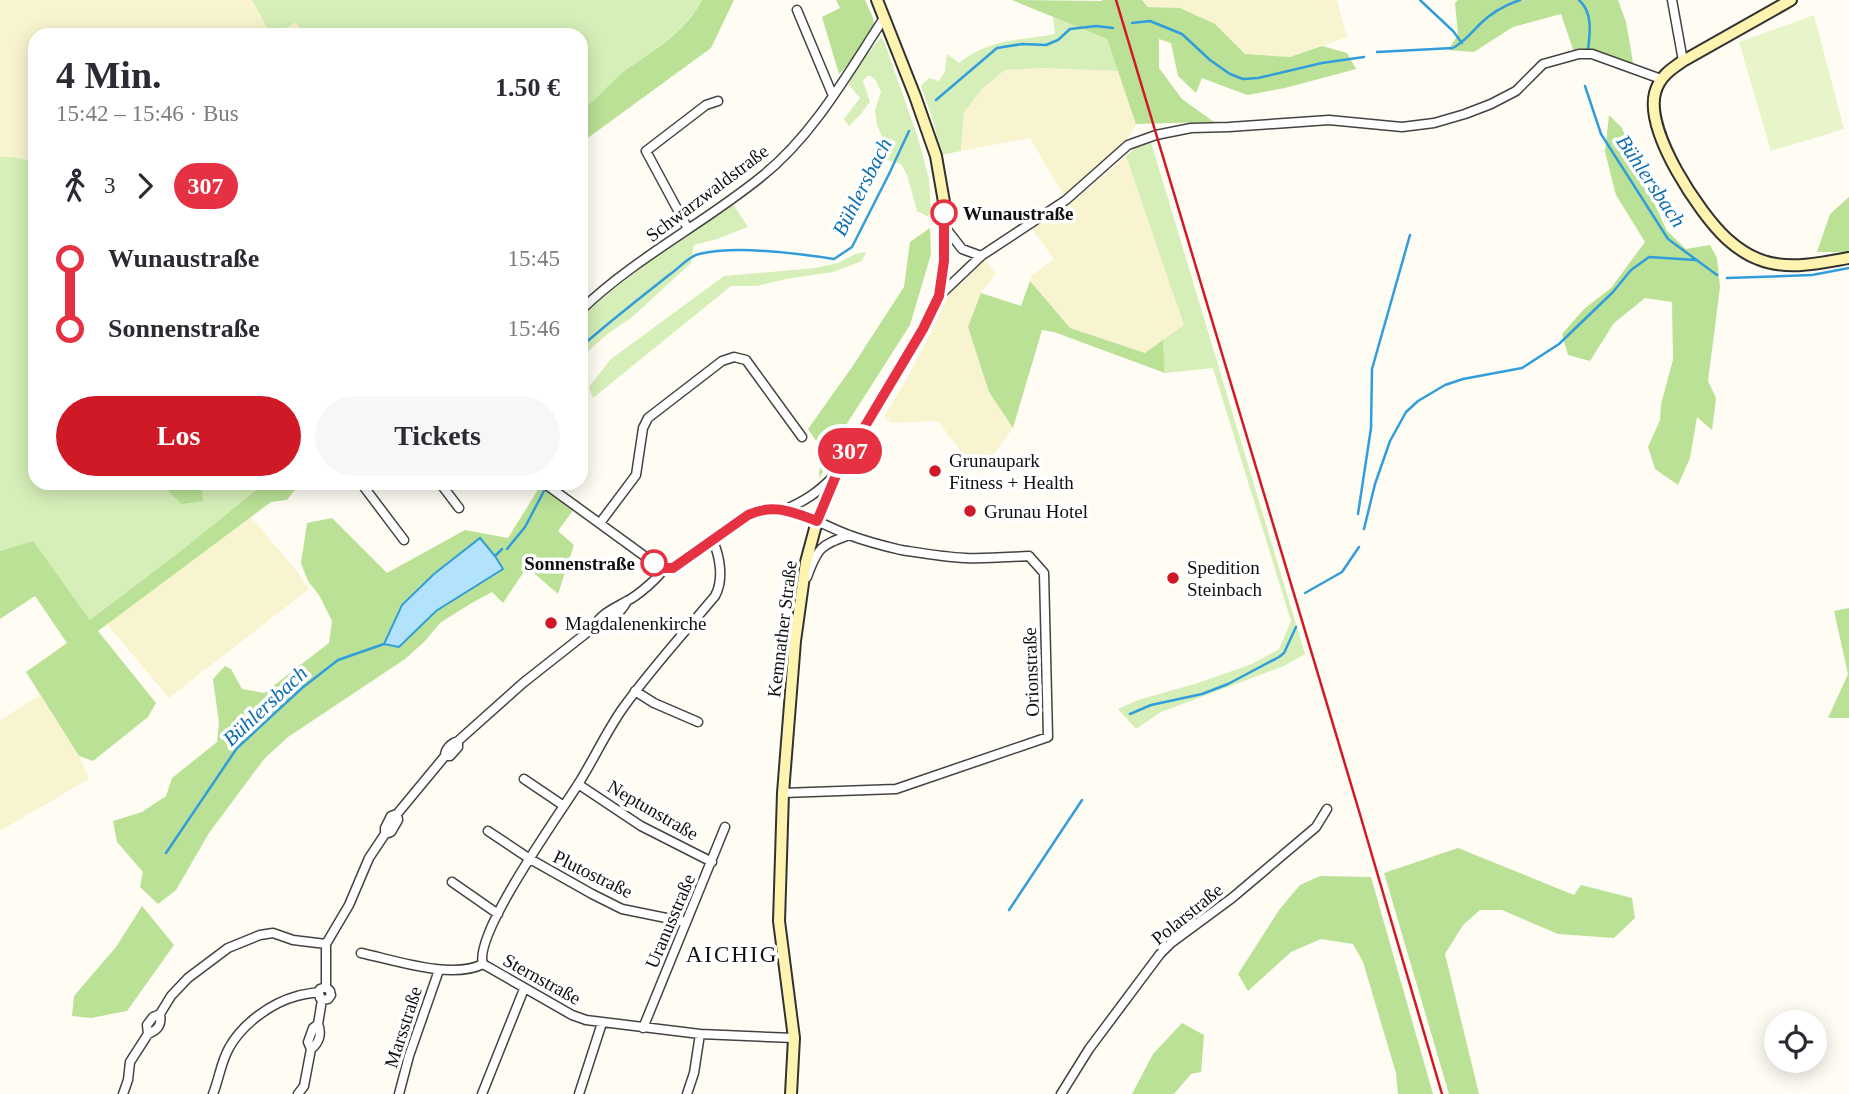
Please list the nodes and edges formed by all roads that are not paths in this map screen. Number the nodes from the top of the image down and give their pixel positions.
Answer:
1 (877, 0) edge
2 (1672, 0) edge
3 (1791, 0) edge
4 (797, 10) dead end
5 (884, 18) junction
6 (1683, 61) junction
7 (1661, 79) junction
8 (833, 96) junction
9 (718, 101) dead end
10 (945, 227) junction
11 (688, 229) junction
12 (981, 256) junction
13 (1849, 258) edge
14 (939, 296) junction
15 (588, 304) edge
16 (802, 437) dead end
17 (837, 473) junction
18 (366, 490) edge
19 (445, 490) edge
20 (554, 490) edge
21 (459, 508) dead end
22 (783, 510) junction
23 (817, 521) junction
24 (600, 523) junction
25 (849, 535) junction
26 (404, 540) dead end
27 (713, 541) junction
28 (664, 568) junction
29 (801, 592) junction
30 (635, 691) junction
31 (698, 722) dead end
32 (524, 779) dead end
33 (578, 784) junction
34 (783, 793) junction
35 (564, 806) junction
36 (1327, 809) dead end
37 (725, 827) dead end
38 (488, 831) dead end
39 (530, 859) junction
40 (712, 863) junction
41 (452, 882) dead end
42 (498, 914) junction
43 (686, 922) junction
44 (326, 944) junction
45 (361, 953) dead end
46 (483, 964) junction
47 (439, 970) junction
48 (524, 989) junction
49 (322, 993) junction
50 (602, 1023) junction
51 (643, 1028) junction
52 (699, 1034) junction
53 (794, 1038) junction
54 (306, 1090) edge
55 (123, 1094) edge
56 (213, 1094) edge
57 (298, 1094) edge
58 (399, 1094) edge
59 (482, 1094) edge
60 (579, 1094) edge
61 (687, 1094) edge
62 (791, 1094) edge
63 (1061, 1094) edge

1 - 5 main road, Kemnather Straße
2 - 6 street
3 - 6 main road
4 - 8 street
5 - 8 street, Schwarzwaldstraße
5 - 10 main road, Kemnather Straße
6 - 7 main road
7 - 12 street
7 - 13 main road
8 - 11 street, Schwarzwaldstraße
9 - 11 street
10 - 12 street
10 - 14 main road, Kemnather Straße
11 - 15 street, Schwarzwaldstraße
12 - 14 street
14 - 17 main road, Kemnather Straße
16 - 24 street
17 - 22 street
17 - 23 main road, Kemnather Straße
18 - 26 street
19 - 21 street
20 - 24 street
22 - 23 street, Orionstraße
22 - 27 street
23 - 25 street, Orionstraße
23 - 29 main road, Kemnather Straße
24 - 28 street
25 - 29 street
25 - 34 street, Orionstraße
27 - 28 street
27 - 30 street
28 - 44 street
29 - 34 main road, Kemnather Straße
30 - 31 street
30 - 33 street
32 - 35 street
33 - 35 street
33 - 40 street, Neptunstraße
34 - 53 main road, Kemnather Straße
35 - 39 street
36 - 63 street, Polarstraße
37 - 40 street, Uranusstraße
38 - 39 street
39 - 42 street
39 - 43 street, Plutostraße
40 - 43 street, Uranusstraße
41 - 42 street
42 - 46 street
43 - 51 street, Uranusstraße
44 - 49 street
44 - 55 street
45 - 47 street, Sternstraße
46 - 47 street, Sternstraße
46 - 48 street, Sternstraße
47 - 58 street, Marsstraße
48 - 50 street, Sternstraße
48 - 59 street
49 - 54 street
49 - 56 street
50 - 51 street, Sternstraße
50 - 60 street
51 - 52 street, Sternstraße
52 - 53 street, Sternstraße
52 - 61 street
53 - 62 main road, Kemnather Straße
54 - 57 street

